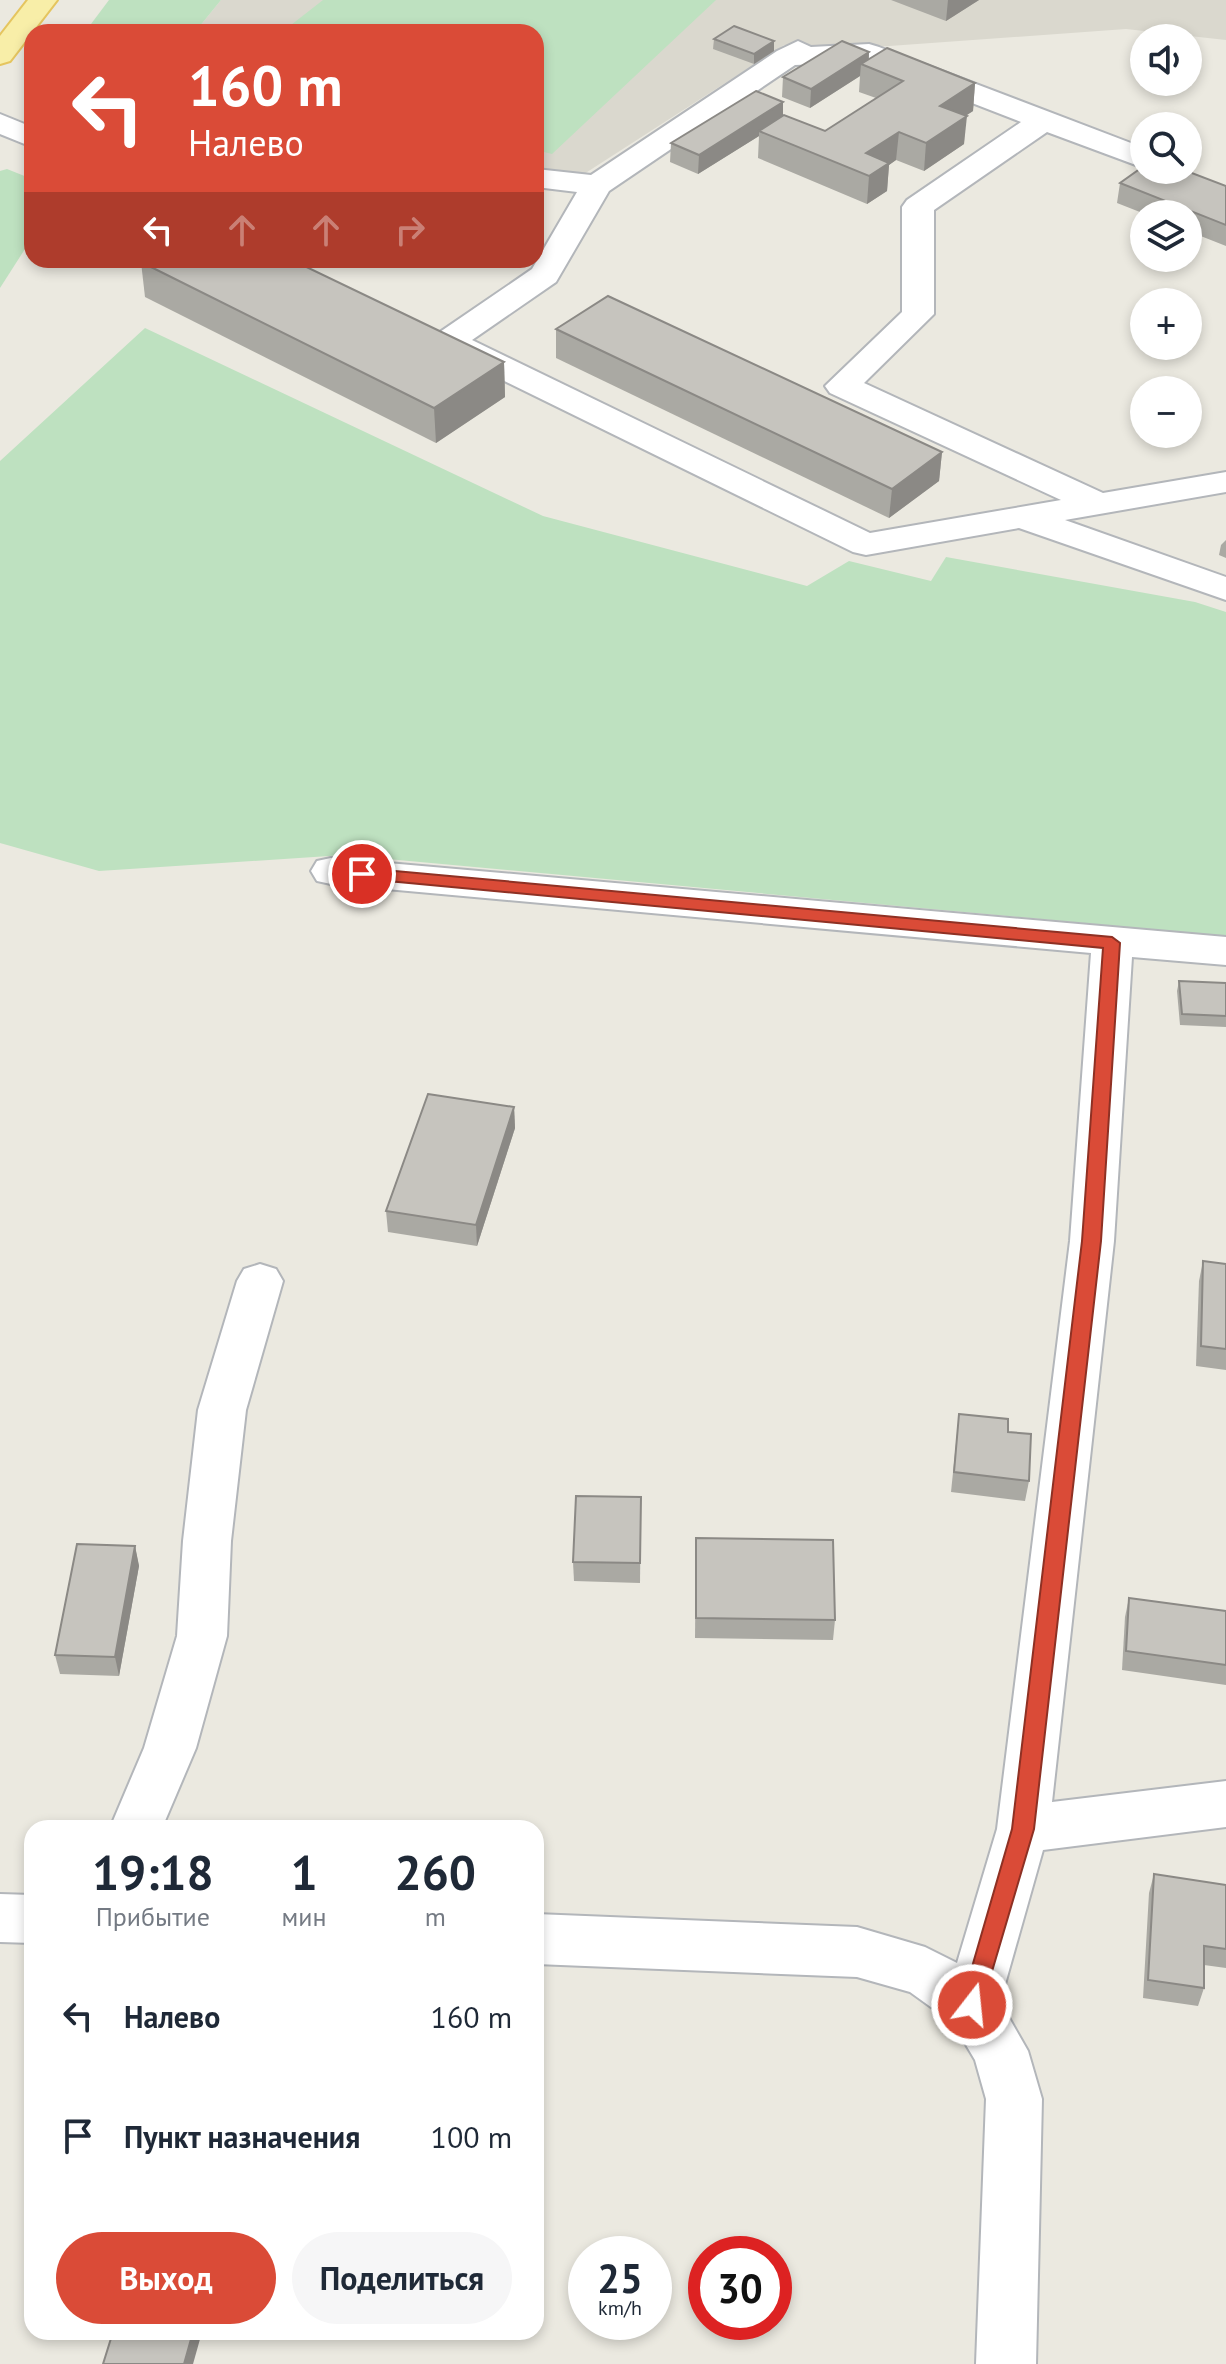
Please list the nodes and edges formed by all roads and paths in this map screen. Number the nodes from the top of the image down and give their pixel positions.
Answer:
1 (43, 0) edge
2 (24, 24) edge
3 (24, 24) edge
4 (0, 55) edge
5 (0, 109) edge
6 (24, 112) edge
7 (1044, 120) junction
8 (0, 123) edge
9 (24, 134) edge
10 (1130, 154) edge
11 (544, 179) edge
12 (597, 185) junction
13 (1226, 482) edge
14 (1099, 504) junction
15 (1022, 517) junction
16 (1226, 589) edge
17 (331, 871) dead end
18 (1112, 943) junction
19 (1226, 951) edge
20 (260, 1281) dead end
21 (1226, 1804) edge
22 (139, 1820) edge
23 (1023, 1829) junction
24 (0, 1918) edge
25 (24, 1919) edge
26 (544, 1939) edge
27 (972, 2005) junction
28 (1006, 2364) edge

1 - 2 main road
3 - 4 main road
5 - 6 street
7 - 10 street
7 - 12 street
7 - 14 street
8 - 9 street
11 - 12 street
12 - 15 street
13 - 14 street
14 - 15 street
15 - 16 street
17 - 18 street
18 - 19 street
18 - 23 street
20 - 22 street
21 - 23 street
23 - 27 street
24 - 25 street
26 - 27 street
27 - 28 street

